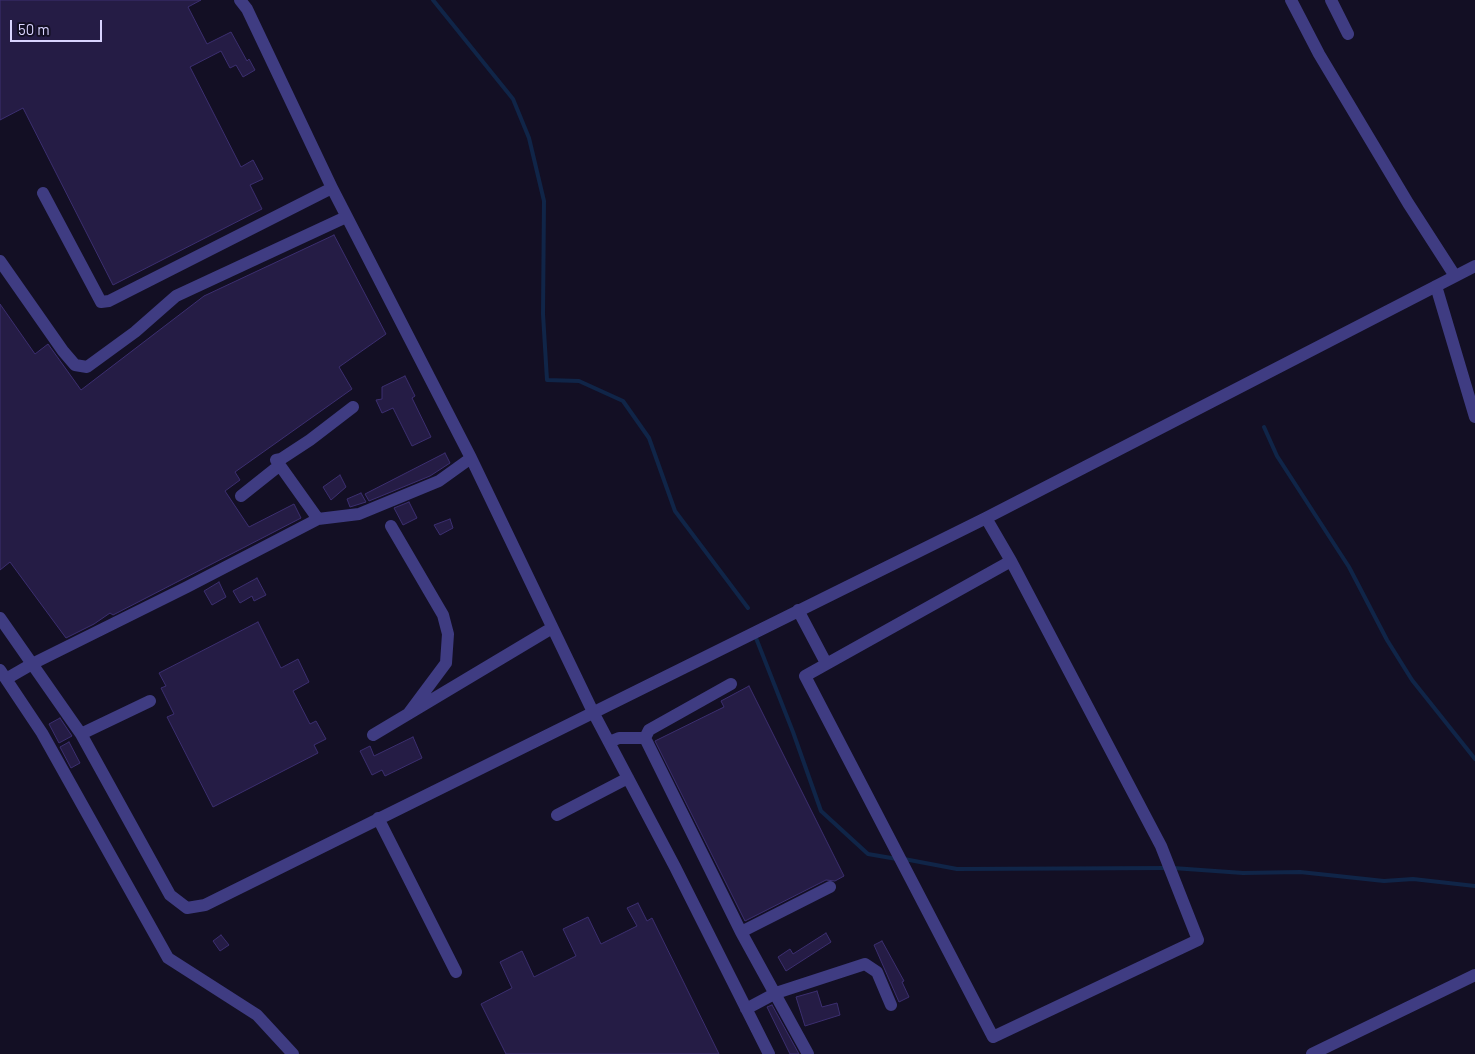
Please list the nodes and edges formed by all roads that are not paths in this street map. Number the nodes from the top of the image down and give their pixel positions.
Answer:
1 (240, 0) edge
2 (1291, 0) edge
3 (1331, 0) edge
4 (1348, 34) dead end
5 (332, 188) junction
6 (43, 193) dead end
7 (346, 217) junction
8 (0, 261) edge
9 (1475, 266) edge
10 (1455, 276) junction
11 (1436, 286) junction
12 (353, 407) dead end
13 (1475, 417) edge
14 (471, 458) junction
15 (280, 465) junction
16 (241, 496) dead end
17 (986, 518) junction
18 (318, 519) junction
19 (391, 526) dead end
20 (1010, 561) junction
21 (798, 610) junction
22 (0, 618) edge
23 (552, 628) junction
24 (826, 663) junction
25 (32, 664) junction
26 (3, 674) edge
27 (731, 684) dead end
28 (150, 700) dead end
29 (593, 712) junction
30 (408, 714) junction
31 (81, 734) junction
32 (373, 735) dead end
33 (644, 738) junction
34 (609, 742) junction
35 (628, 778) junction
36 (557, 815) dead end
37 (378, 818) junction
38 (830, 887) dead end
39 (740, 932) junction
40 (456, 972) dead end
41 (1475, 976) edge
42 (776, 993) junction
43 (891, 1005) dead end
44 (746, 1009) junction
45 (293, 1054) edge
46 (769, 1054) edge
47 (808, 1054) edge
48 (1312, 1054) edge

1 - 5 street
2 - 10 street
3 - 4 street
5 - 6 street
5 - 7 street
7 - 8 street
7 - 14 street
9 - 10 street
10 - 11 street
11 - 13 street
11 - 17 street
12 - 15 street
14 - 18 street
14 - 23 street
15 - 16 street
15 - 18 street
17 - 20 street
17 - 21 street
18 - 25 street
19 - 30 street
20 - 24 street
20 - 24 street
21 - 24 street
21 - 29 street
22 - 25 street
23 - 29 street
23 - 30 street
25 - 26 street
25 - 31 street
26 - 45 street
27 - 33 street
28 - 31 street
29 - 34 street
29 - 37 street
30 - 32 street
31 - 37 street
33 - 34 street
33 - 39 street
34 - 35 street
35 - 36 street
35 - 44 street
37 - 40 street
38 - 39 street
39 - 42 street
41 - 48 street
42 - 43 street
42 - 44 street
42 - 47 street
44 - 46 street

